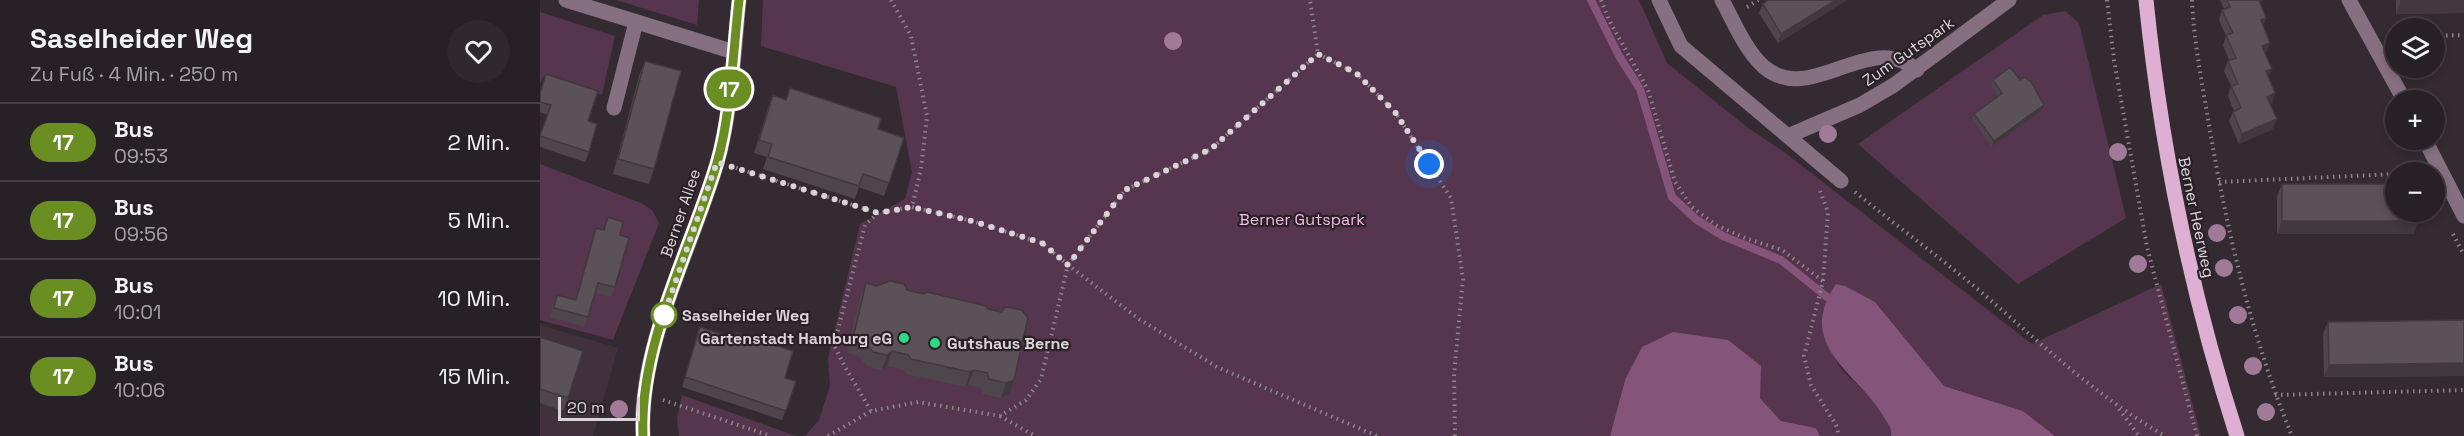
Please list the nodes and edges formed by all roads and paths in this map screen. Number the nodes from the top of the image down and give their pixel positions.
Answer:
1 (566, 0) edge
2 (739, 0) edge
3 (891, 0) edge
4 (1310, 0) edge
5 (1601, 0) edge
6 (1659, 0) edge
7 (1722, 0) edge
8 (2009, 0) edge
9 (2107, 0) edge
10 (2145, 0) edge
11 (2192, 0) edge
12 (2349, 0) edge
13 (636, 22) junction
14 (2464, 35) edge
15 (2445, 36) edge
16 (734, 52) junction
17 (1318, 54) junction
18 (1917, 70) junction
19 (2398, 90) edge
20 (614, 108) dead end
21 (1788, 136) junction
22 (1803, 149) junction
23 (2430, 150) edge
24 (717, 162) junction
25 (2385, 174) edge
26 (1841, 181) joint
27 (2219, 182) junction
28 (912, 207) junction
29 (878, 213) junction
30 (2464, 216) edge
31 (1068, 265) junction
32 (1823, 281) junction
33 (2464, 390) edge
34 (645, 394) junction
35 (2275, 395) junction
36 (2116, 406) junction
37 (871, 411) junction
38 (1000, 416) junction
39 (643, 436) edge
40 (771, 436) edge
41 (830, 436) edge
42 (1035, 436) edge
43 (1377, 436) edge
44 (1455, 436) edge
45 (1839, 436) edge
46 (2139, 436) edge
47 (2165, 436) edge
48 (2197, 436) edge
49 (2237, 436) edge
50 (2292, 436) edge

1 - 13 street
2 - 16 street, Berner Allee
3 - 28 path
4 - 17 path
5 - 32 path
6 - 21 street
7 - 18 street
8 - 18 street, Zum Gutspark
9 - 48 path
10 - 49 main road, Berner Heerweg
11 - 27 path
12 - 19 street
13 - 16 street
13 - 20 street
14 - 15 path
16 - 24 street, Berner Allee
17 - 31 path
17 - 44 path
18 - 21 street, Zum Gutspark
21 - 22 street
22 - 26 street
22 - 32 path
23 - 30 street
24 - 29 path
24 - 34 street, Berner Allee
25 - 27 path
26 - 36 path
27 - 35 path
28 - 29 path
28 - 31 path
29 - 37 path
31 - 38 path
31 - 43 path
32 - 45 path
33 - 35 path
34 - 39 street, Berner Allee
34 - 40 path
35 - 50 path
36 - 46 path
36 - 47 path
37 - 38 path
37 - 41 path
38 - 42 path

